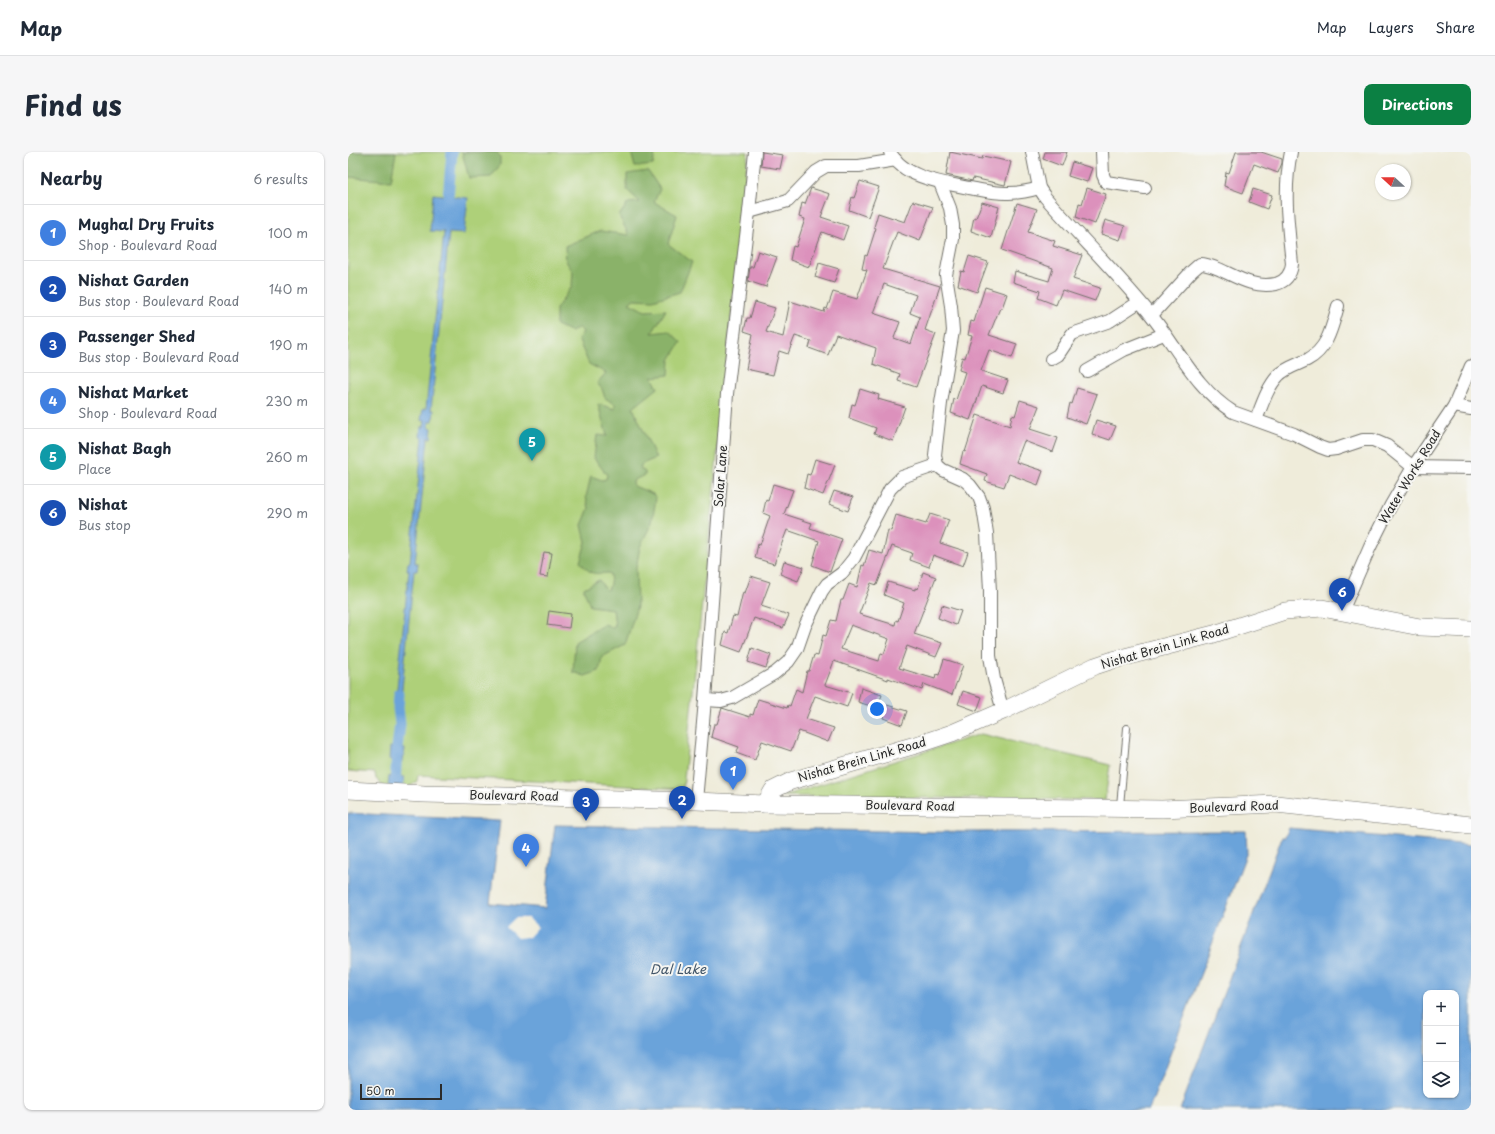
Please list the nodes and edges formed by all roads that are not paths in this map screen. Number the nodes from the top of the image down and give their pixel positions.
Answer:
1 (755, 152) edge
2 (1032, 152) edge
3 (1102, 152) edge
4 (1291, 152) edge
5 (893, 156) edge
6 (940, 183) junction
7 (1039, 188) junction
8 (1145, 188) dead end
9 (749, 212) junction
10 (1140, 302) junction
11 (1338, 306) dead end
12 (1152, 315) junction
13 (1164, 334) junction
14 (1051, 359) dead end
15 (1471, 366) edge
16 (1087, 371) dead end
17 (1454, 406) junction
18 (1471, 409) edge
19 (1256, 420) junction
20 (937, 465) junction
21 (1413, 467) junction
22 (1471, 468) edge
23 (1342, 611) junction
24 (1471, 629) edge
25 (705, 700) junction
26 (1003, 711) junction
27 (1127, 728) dead end
28 (348, 790) edge
29 (696, 800) junction
30 (766, 804) junction
31 (1120, 808) junction
32 (1471, 824) edge

1 - 9 street, Solar Lane
2 - 7 street
3 - 8 street
4 - 12 street
5 - 6 street
5 - 9 street
6 - 7 street
6 - 20 street
7 - 10 street
9 - 25 street, Solar Lane
10 - 12 street
10 - 14 street
11 - 19 street
12 - 13 street
13 - 16 street
13 - 19 street
15 - 17 street, Water Works Road
17 - 18 street
17 - 21 street, Water Works Road
19 - 21 street
20 - 25 street
20 - 26 street
21 - 22 street
21 - 23 street, Water Works Road
23 - 24 main road, Nishat Brein Link Road
23 - 26 main road, Nishat Brein Link Road
25 - 29 street, Solar Lane
26 - 30 main road, Nishat Brein Link Road
27 - 31 lane
28 - 29 main road, Boulevard Road
29 - 30 main road, Boulevard Road
30 - 31 main road, Boulevard Road
31 - 32 main road, Boulevard Road

